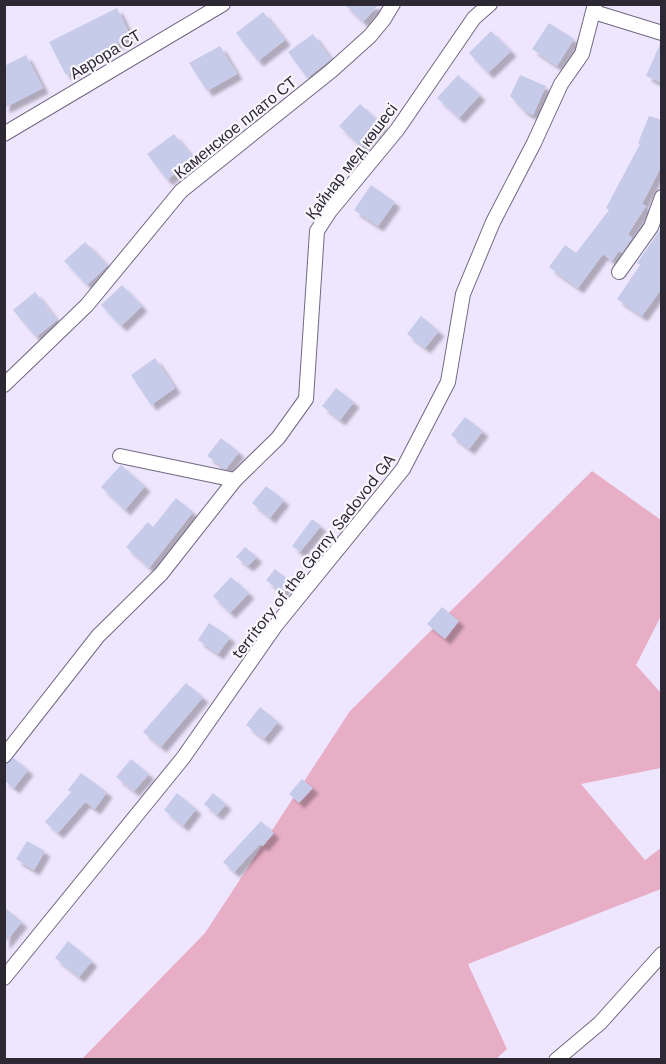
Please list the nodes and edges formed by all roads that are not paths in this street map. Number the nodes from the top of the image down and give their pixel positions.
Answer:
1 (223, 4) edge
2 (393, 4) edge
3 (490, 4) edge
4 (595, 8) edge
5 (662, 33) edge
6 (4, 134) edge
7 (662, 197) edge
8 (619, 272) dead end
9 (4, 385) edge
10 (120, 456) dead end
11 (235, 480) junction
12 (4, 756) edge
13 (662, 954) edge
14 (4, 978) edge
15 (556, 1059) edge

1 - 6 street, Аврора СТ
2 - 9 street, Каменское плато СТ
3 - 11 street, Қайнар мед көшесі
4 - 5 street
4 - 14 street, territory of the Gorny Sadovod GA
7 - 8 street
10 - 11 street
11 - 12 street, Қайнар мед көшесі
13 - 15 street

